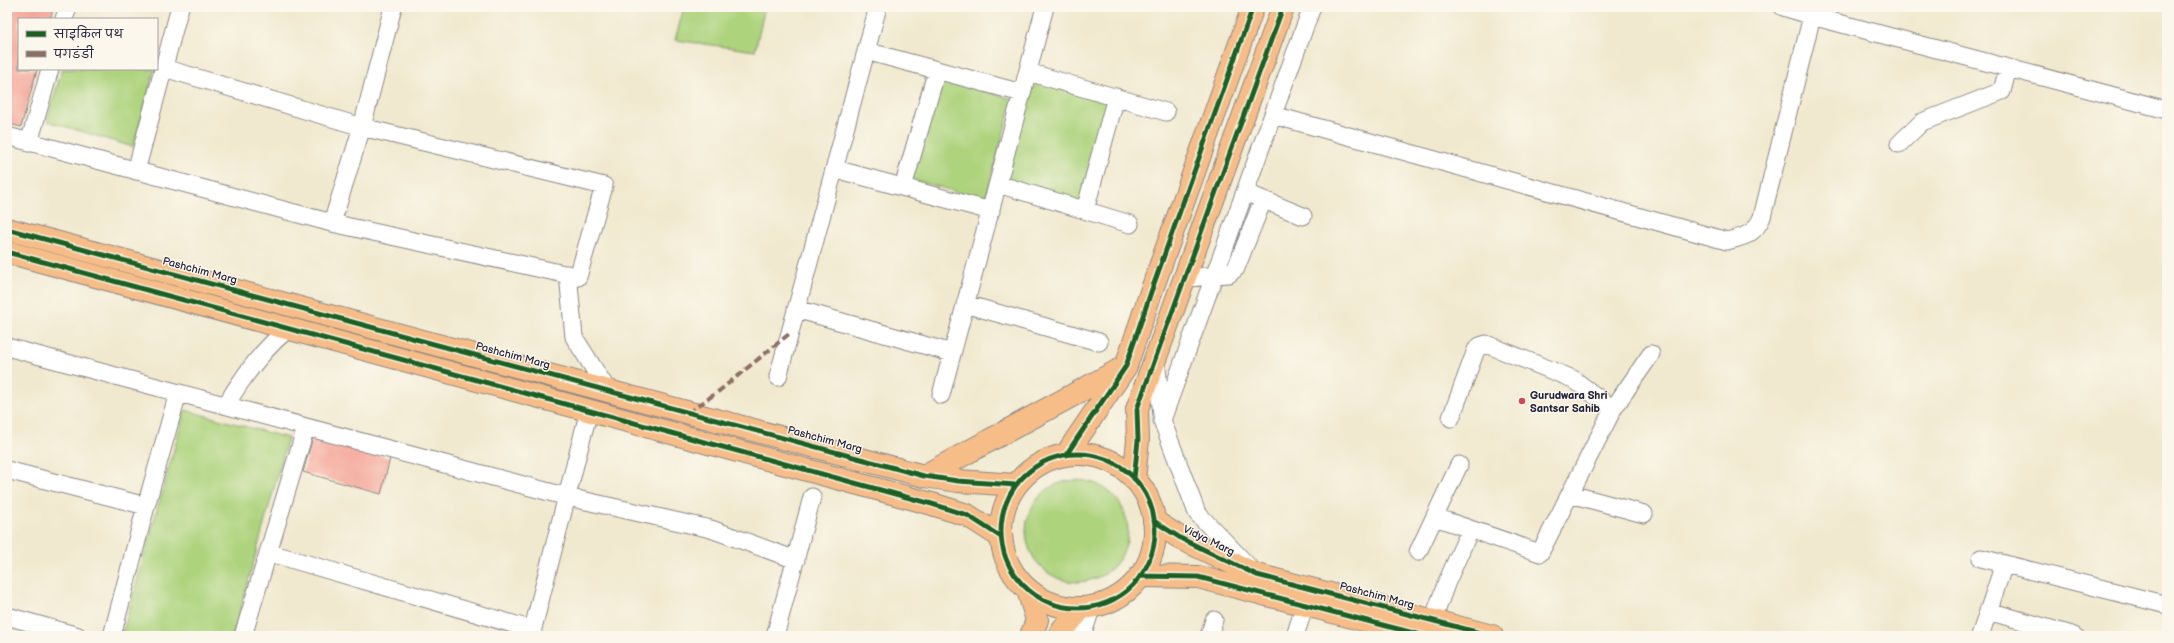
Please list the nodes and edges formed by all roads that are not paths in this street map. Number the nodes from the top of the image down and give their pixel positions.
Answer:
1 (68, 7) edge
2 (180, 7) edge
3 (393, 7) edge
4 (878, 7) edge
5 (1045, 7) edge
6 (1253, 7) edge
7 (1283, 7) edge
8 (1312, 7) edge
9 (1783, 7) edge
10 (1812, 16) junction
11 (64, 18) edge
12 (866, 51) junction
13 (164, 68) junction
14 (2008, 68) junction
15 (50, 70) edge
16 (937, 70) junction
17 (1028, 72) junction
18 (1022, 93) junction
19 (1116, 97) junction
20 (2167, 110) edge
21 (1166, 112) dead end
22 (1273, 116) junction
23 (362, 127) junction
24 (7, 136) edge
25 (29, 143) junction
26 (1899, 144) dead end
27 (835, 169) junction
28 (136, 172) junction
29 (998, 184) junction
30 (903, 187) junction
31 (1245, 192) junction
32 (1263, 200) junction
33 (1085, 210) junction
34 (991, 211) junction
35 (1303, 216) dead end
36 (332, 223) junction
37 (1130, 224) dead end
38 (7, 229) edge
39 (7, 252) edge
40 (568, 274) junction
41 (1215, 274) junction
42 (1185, 278) junction
43 (965, 304) junction
44 (796, 310) junction
45 (288, 329) junction
46 (1099, 342) dead end
47 (7, 347) edge
48 (952, 353) junction
49 (1651, 354) dead end
50 (1156, 358) junction
51 (1126, 366) junction
52 (778, 377) dead end
53 (608, 391) junction
54 (178, 393) junction
55 (941, 395) dead end
56 (226, 406) junction
57 (1613, 409) junction
58 (1451, 418) dead end
59 (1162, 420) junction
60 (586, 422) dead end
61 (306, 427) junction
62 (1066, 455) junction
63 (1459, 465) dead end
64 (7, 470) edge
65 (924, 476) junction
66 (1134, 479) junction
67 (1016, 484) junction
68 (1570, 494) junction
69 (568, 497) junction
70 (812, 497) dead end
71 (146, 506) junction
72 (1644, 514) dead end
73 (1435, 517) junction
74 (1154, 522) junction
75 (1470, 530) junction
76 (1001, 537) junction
77 (1418, 552) dead end
78 (270, 553) junction
79 (1981, 558) dead end
80 (796, 560) junction
81 (2004, 564) junction
82 (1257, 575) junction
83 (1140, 576) junction
84 (1028, 590) junction
85 (2167, 605) edge
86 (1087, 607) junction
87 (1988, 611) junction
88 (7, 616) edge
89 (1300, 617) dead end
90 (1214, 620) dead end
91 (1429, 628) edge
92 (532, 633) edge
93 (78, 636) edge
94 (112, 636) edge
95 (243, 636) edge
96 (775, 636) edge
97 (1031, 636) edge
98 (1060, 636) edge
99 (1082, 636) edge
100 (1209, 636) edge
101 (1295, 636) edge
102 (1492, 636) edge
103 (1980, 636) edge
104 (2075, 636) edge

1 - 11 street
2 - 13 street
3 - 23 street
4 - 12 street
5 - 17 street
6 - 51 main road
7 - 42 main road
8 - 22 street
9 - 10 street
10 - 14 street
10 - 22 street
12 - 16 street
12 - 27 street
13 - 23 street
13 - 28 street
14 - 20 street
14 - 26 street
15 - 25 street
16 - 18 street
16 - 30 street
17 - 18 street
17 - 19 street
18 - 29 street
19 - 21 street
19 - 33 street
22 - 31 street
23 - 36 street
23 - 40 street
24 - 25 street
25 - 28 street
27 - 30 street
27 - 44 street
28 - 36 street
29 - 33 street
29 - 34 street
30 - 34 street
31 - 32 street
31 - 41 street
32 - 35 street
32 - 41 street
33 - 37 street
34 - 43 street
36 - 40 street
38 - 53 main road, Pashchim Marg
39 - 45 main road
40 - 53 street
41 - 42 street
41 - 59 street
42 - 50 main road
43 - 46 street
43 - 48 street
44 - 48 street
44 - 52 street
45 - 56 street
45 - 76 main road
47 - 54 street
48 - 55 street
49 - 57 street
50 - 59 street
50 - 66 main road
51 - 62 main road
51 - 65 main road
53 - 65 main road, Pashchim Marg
54 - 56 street
54 - 71 street
56 - 61 street
57 - 58 street
57 - 68 street
59 - 82 street
60 - 69 street
61 - 69 street
61 - 78 street
62 - 66 main road
62 - 67 main road
63 - 73 street
64 - 71 street
65 - 67 main road, Pashchim Marg
66 - 74 main road
67 - 76 main road
68 - 72 street
68 - 75 street
69 - 80 street
69 - 92 street
70 - 80 street
71 - 94 street
73 - 75 street
73 - 77 street
74 - 82 main road, Vidya Marg
74 - 83 main road
75 - 91 street
76 - 84 main road
78 - 92 street
78 - 95 street
79 - 81 street
80 - 96 street
81 - 85 street
81 - 87 street
82 - 91 main road, Pashchim Marg
83 - 86 main road
83 - 91 main road, Pashchim Marg
84 - 86 main road
84 - 97 main road
86 - 98 main road
86 - 99 street
87 - 103 street
87 - 104 street
88 - 93 street
89 - 101 street
90 - 100 street
91 - 102 main road, Pashchim Marg

